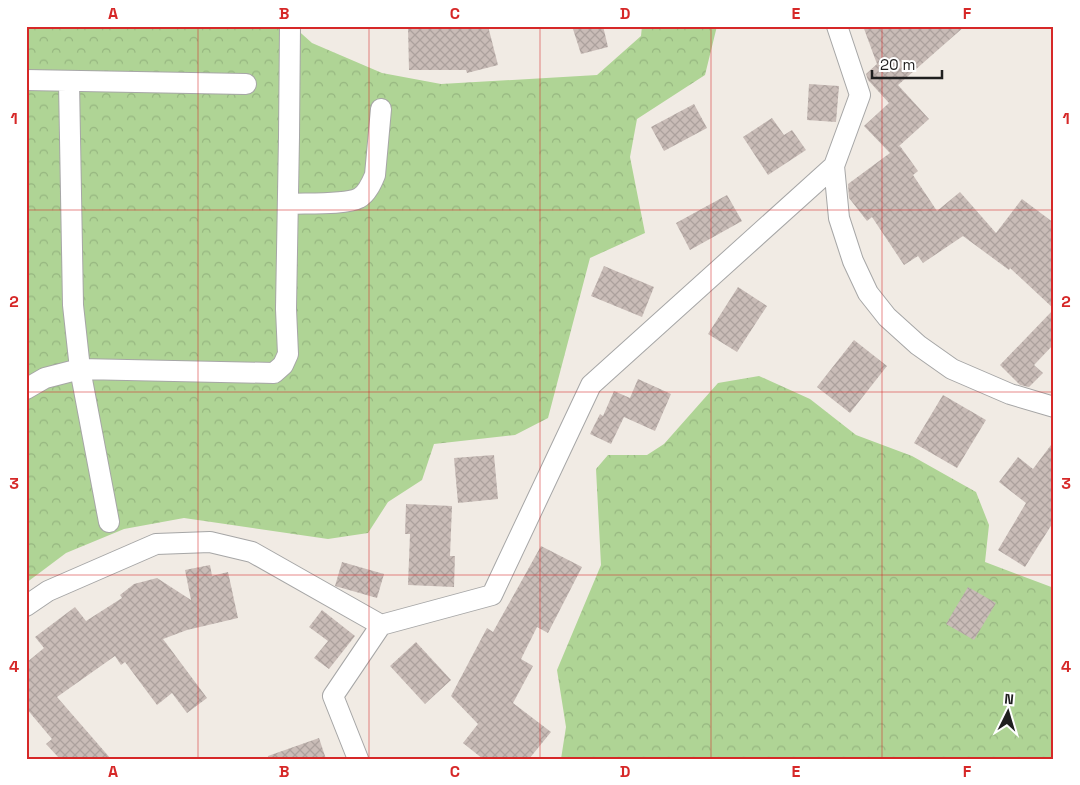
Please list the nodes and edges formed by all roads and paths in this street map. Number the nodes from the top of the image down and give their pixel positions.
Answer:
1 (290, 26) edge
2 (836, 26) edge
3 (26, 80) edge
4 (70, 82) junction
5 (246, 84) dead end
6 (380, 109) dead end
7 (834, 166) junction
8 (288, 204) junction
9 (80, 369) junction
10 (26, 389) edge
11 (1054, 407) edge
12 (109, 522) dead end
13 (26, 606) edge
14 (381, 625) junction
15 (358, 759) edge

1 - 8 street
2 - 7 street
3 - 4 street
4 - 5 street
4 - 9 street
6 - 8 street
7 - 11 street
7 - 14 street
8 - 9 street
9 - 10 street
9 - 12 street
13 - 14 street
14 - 15 street

